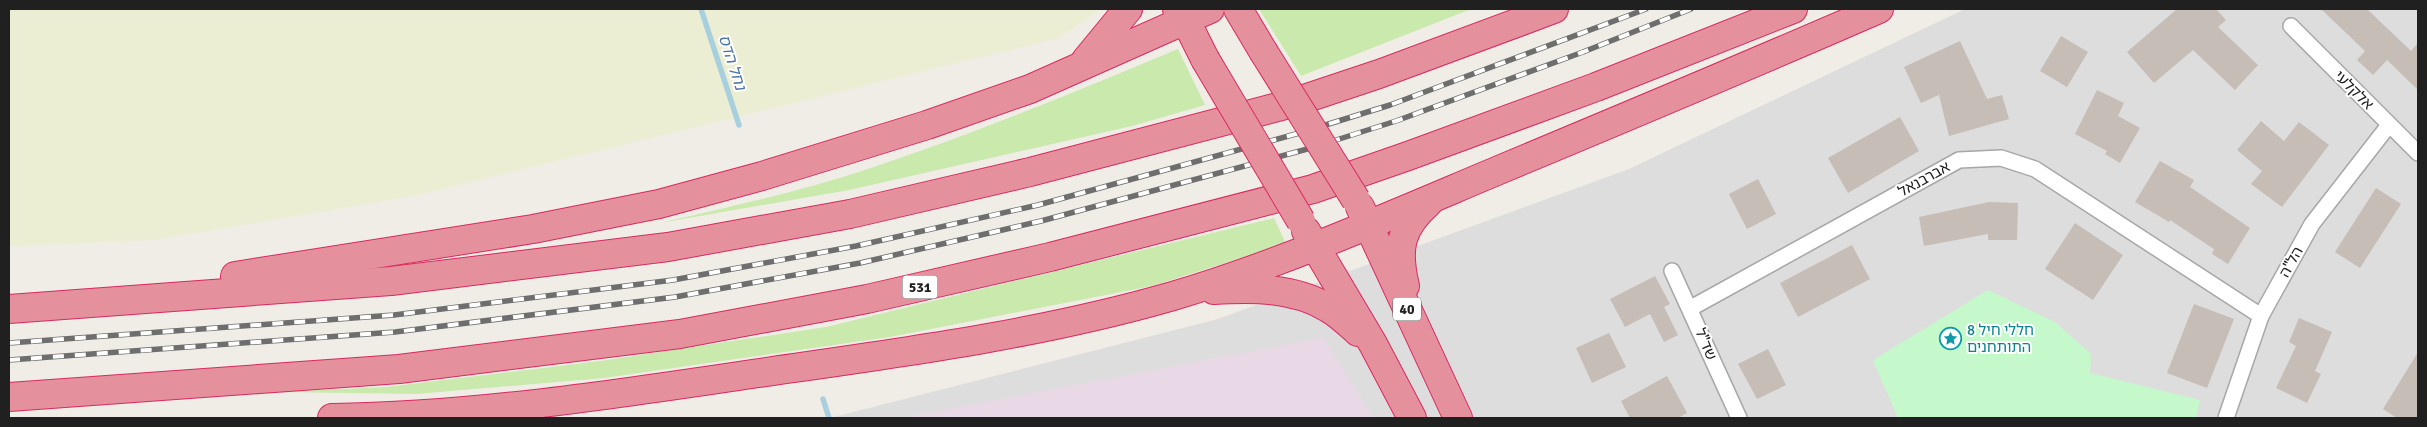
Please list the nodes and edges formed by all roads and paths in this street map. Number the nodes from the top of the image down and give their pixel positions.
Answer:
1 (1128, 9) edge
2 (1210, 9) edge
3 (1238, 9) edge
4 (1554, 9) edge
5 (1793, 9) edge
6 (1879, 9) edge
7 (1181, 14) edge
8 (2290, 26) dead end
9 (1082, 66) junction
10 (2388, 125) junction
11 (2418, 153) edge
12 (1433, 198) junction
13 (1368, 224) junction
14 (1314, 246) junction
15 (1672, 271) dead end
16 (1175, 295) junction
17 (9, 308) edge
18 (1691, 308) junction
19 (2261, 316) junction
20 (1373, 344) junction
21 (1445, 390) junction
22 (9, 397) edge
23 (332, 418) edge
24 (1412, 418) edge
25 (1458, 418) edge
26 (1738, 418) edge
27 (2226, 418) edge

1 - 9 highway
2 - 7 highway
3 - 13 highway, 40, bridge
4 - 17 highway
5 - 22 highway, 531
6 - 12 highway
7 - 9 highway
7 - 14 highway, bridge
8 - 10 street, אלקלעי
9 - 17 highway
10 - 11 street, אלקלעי
10 - 19 street, הל"ה
12 - 13 highway
12 - 21 highway
13 - 14 highway
13 - 21 highway, 40
14 - 16 highway
14 - 20 highway
15 - 18 street, שד"ל
16 - 20 highway
16 - 23 highway
18 - 19 street, אברבנאל
18 - 26 street, שד"ל
19 - 27 street, הל"ה
20 - 24 highway
21 - 25 highway, 40

